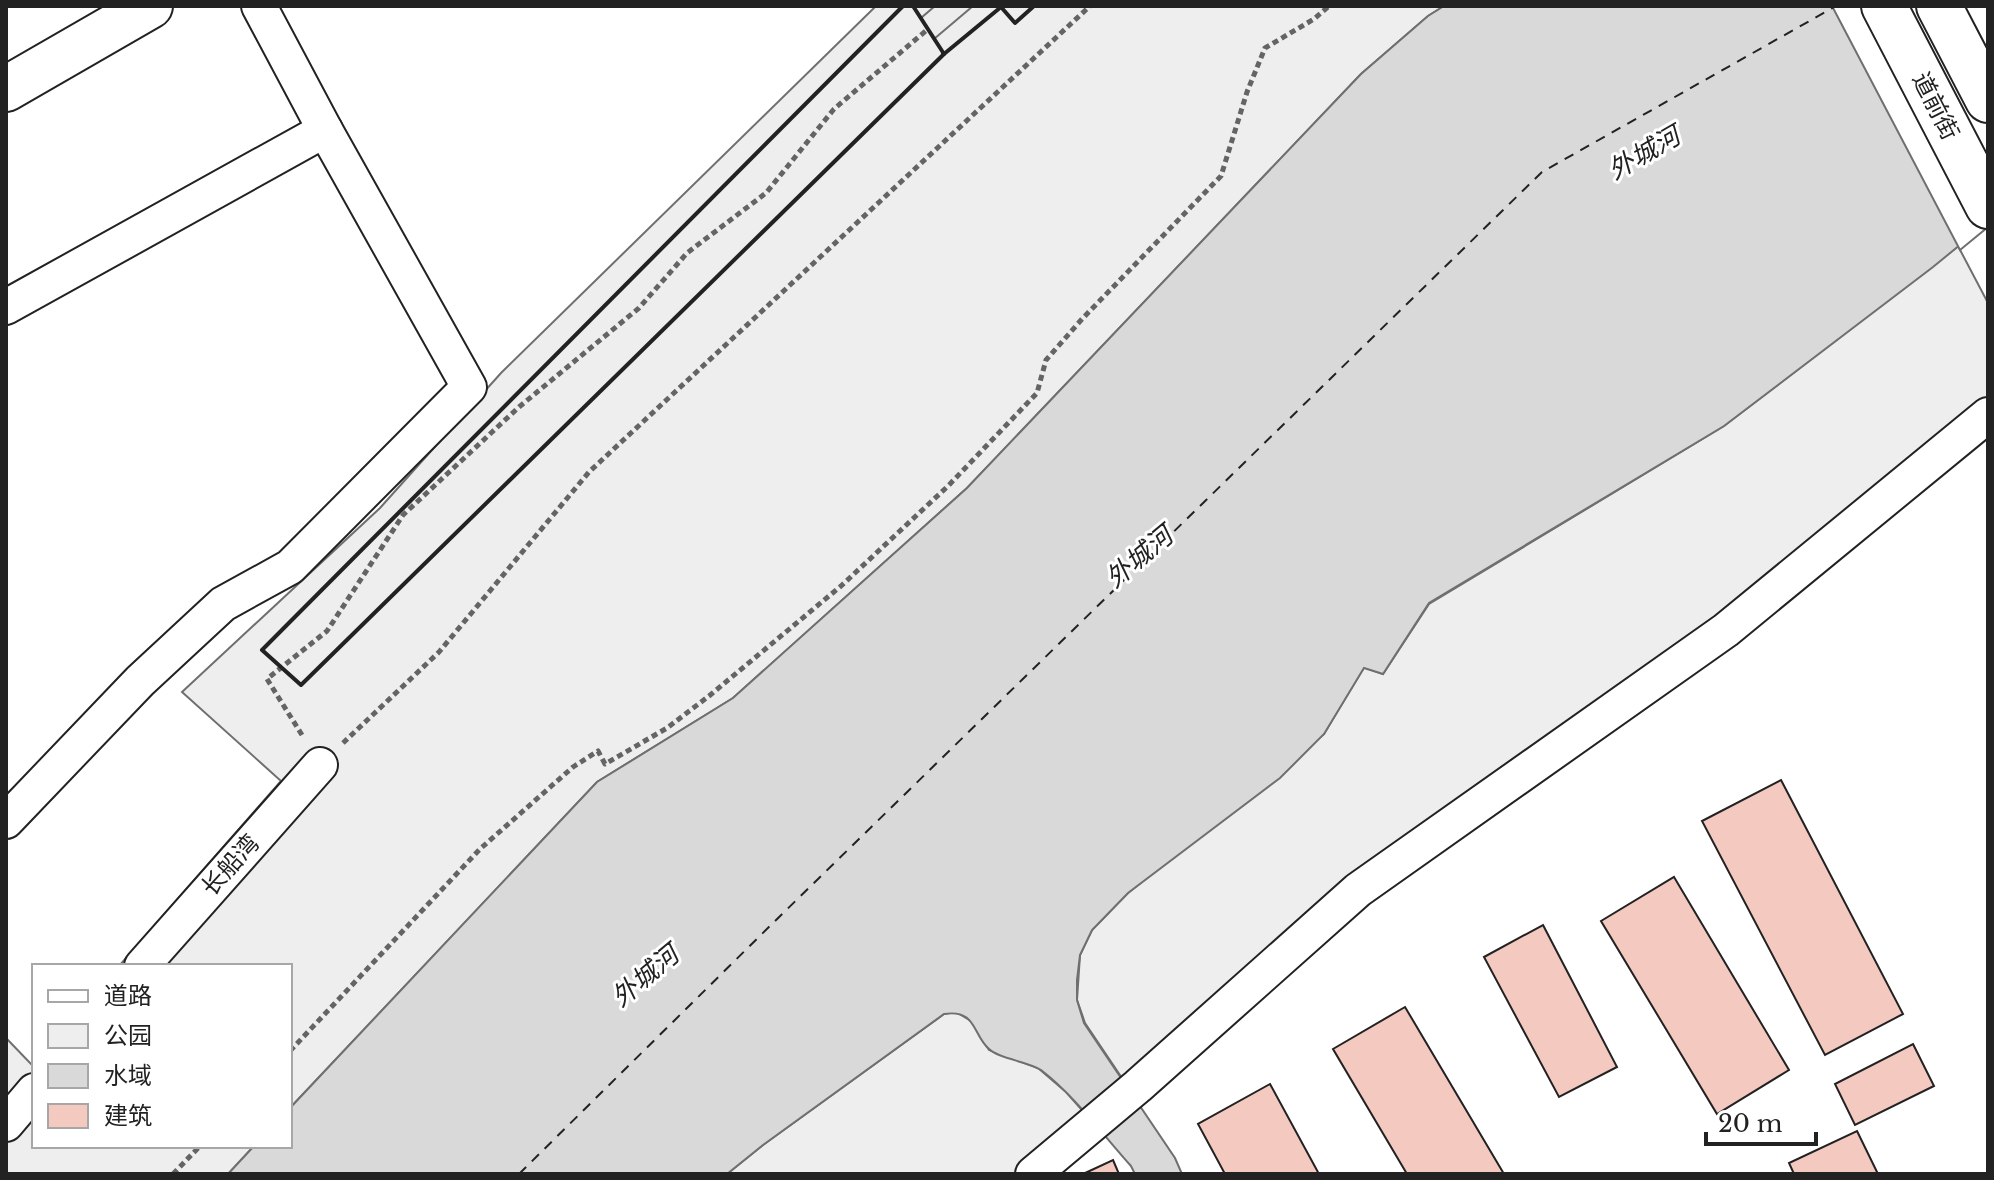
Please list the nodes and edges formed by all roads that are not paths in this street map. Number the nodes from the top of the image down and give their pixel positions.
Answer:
1 (150, 6) edge
2 (259, 6) edge
3 (1884, 6) edge
4 (1939, 6) edge
5 (6, 89) edge
6 (1988, 100) edge
7 (325, 130) junction
8 (1988, 206) edge
9 (6, 307) edge
10 (1988, 415) edge
11 (320, 765) road end
12 (6, 821) edge
13 (144, 964) edge
14 (32, 1093) edge
15 (6, 1124) edge
16 (1033, 1174) edge

1 - 5 main road
2 - 7 street
3 - 8 main road, 道前街
4 - 6 main road, 道前街
7 - 9 street
7 - 12 street
10 - 16 street
11 - 13 street, 长船湾
14 - 15 street

